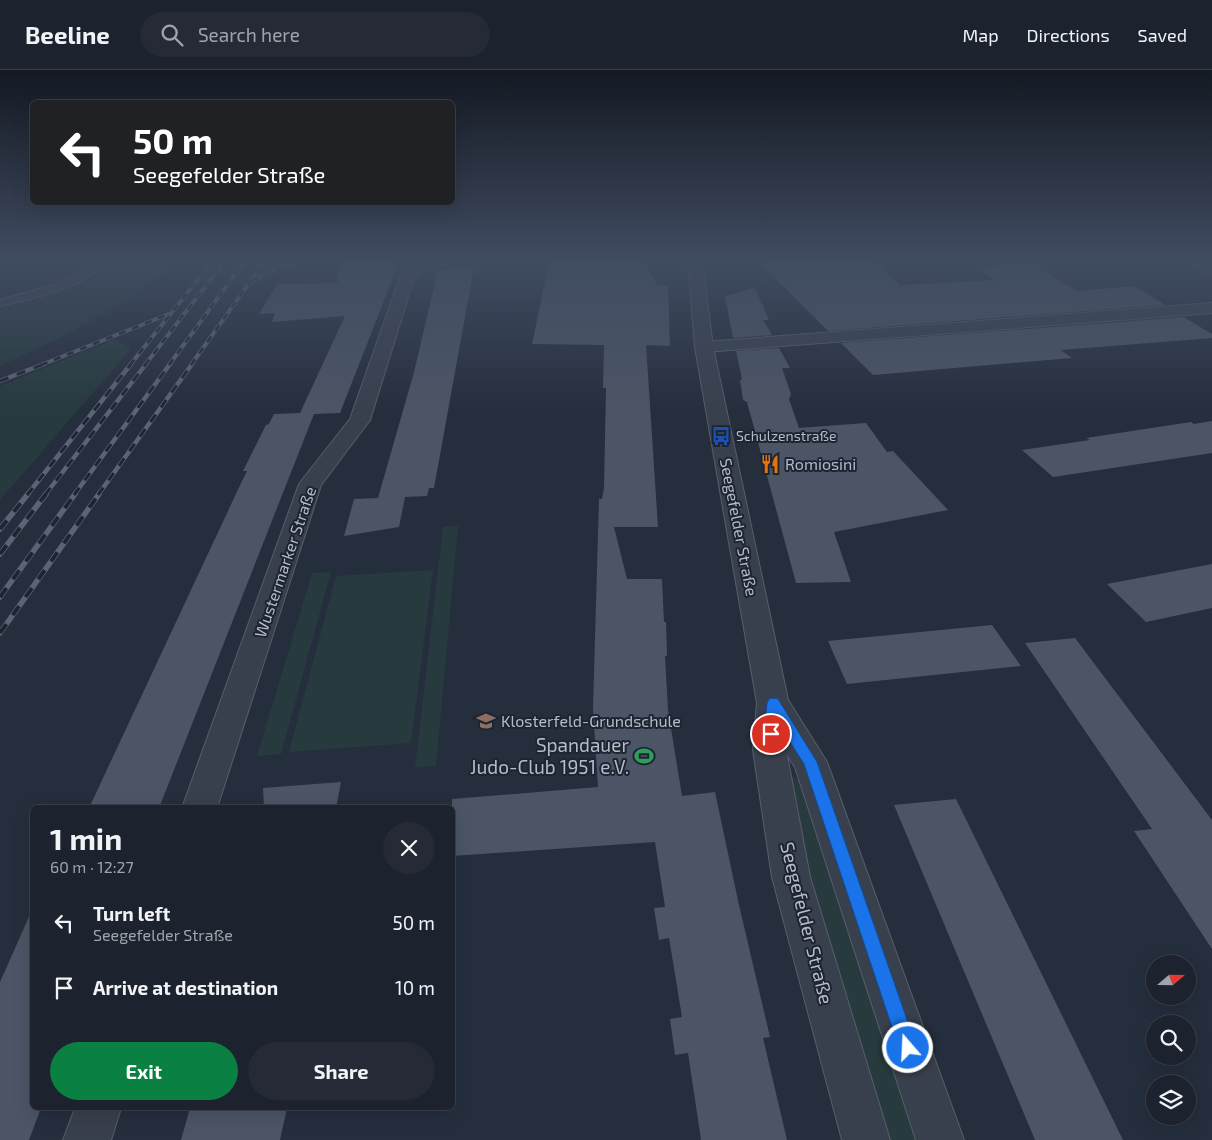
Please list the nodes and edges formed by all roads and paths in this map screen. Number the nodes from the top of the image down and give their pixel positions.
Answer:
1 (396, 312) edge
2 (700, 312) edge
3 (1161, 312) edge
4 (704, 347) junction
5 (773, 703) junction
6 (200, 805) edge
7 (97, 1110) edge
8 (87, 1140) edge
9 (866, 1140) edge
10 (940, 1140) edge

1 - 6 street, Wustermarker Straße
2 - 4 street, Seegefelder Straße
3 - 4 street
4 - 5 street, Seegefelder Straße
5 - 9 street, Seegefelder Straße
5 - 10 street, Seegefelder Straße
7 - 8 street

